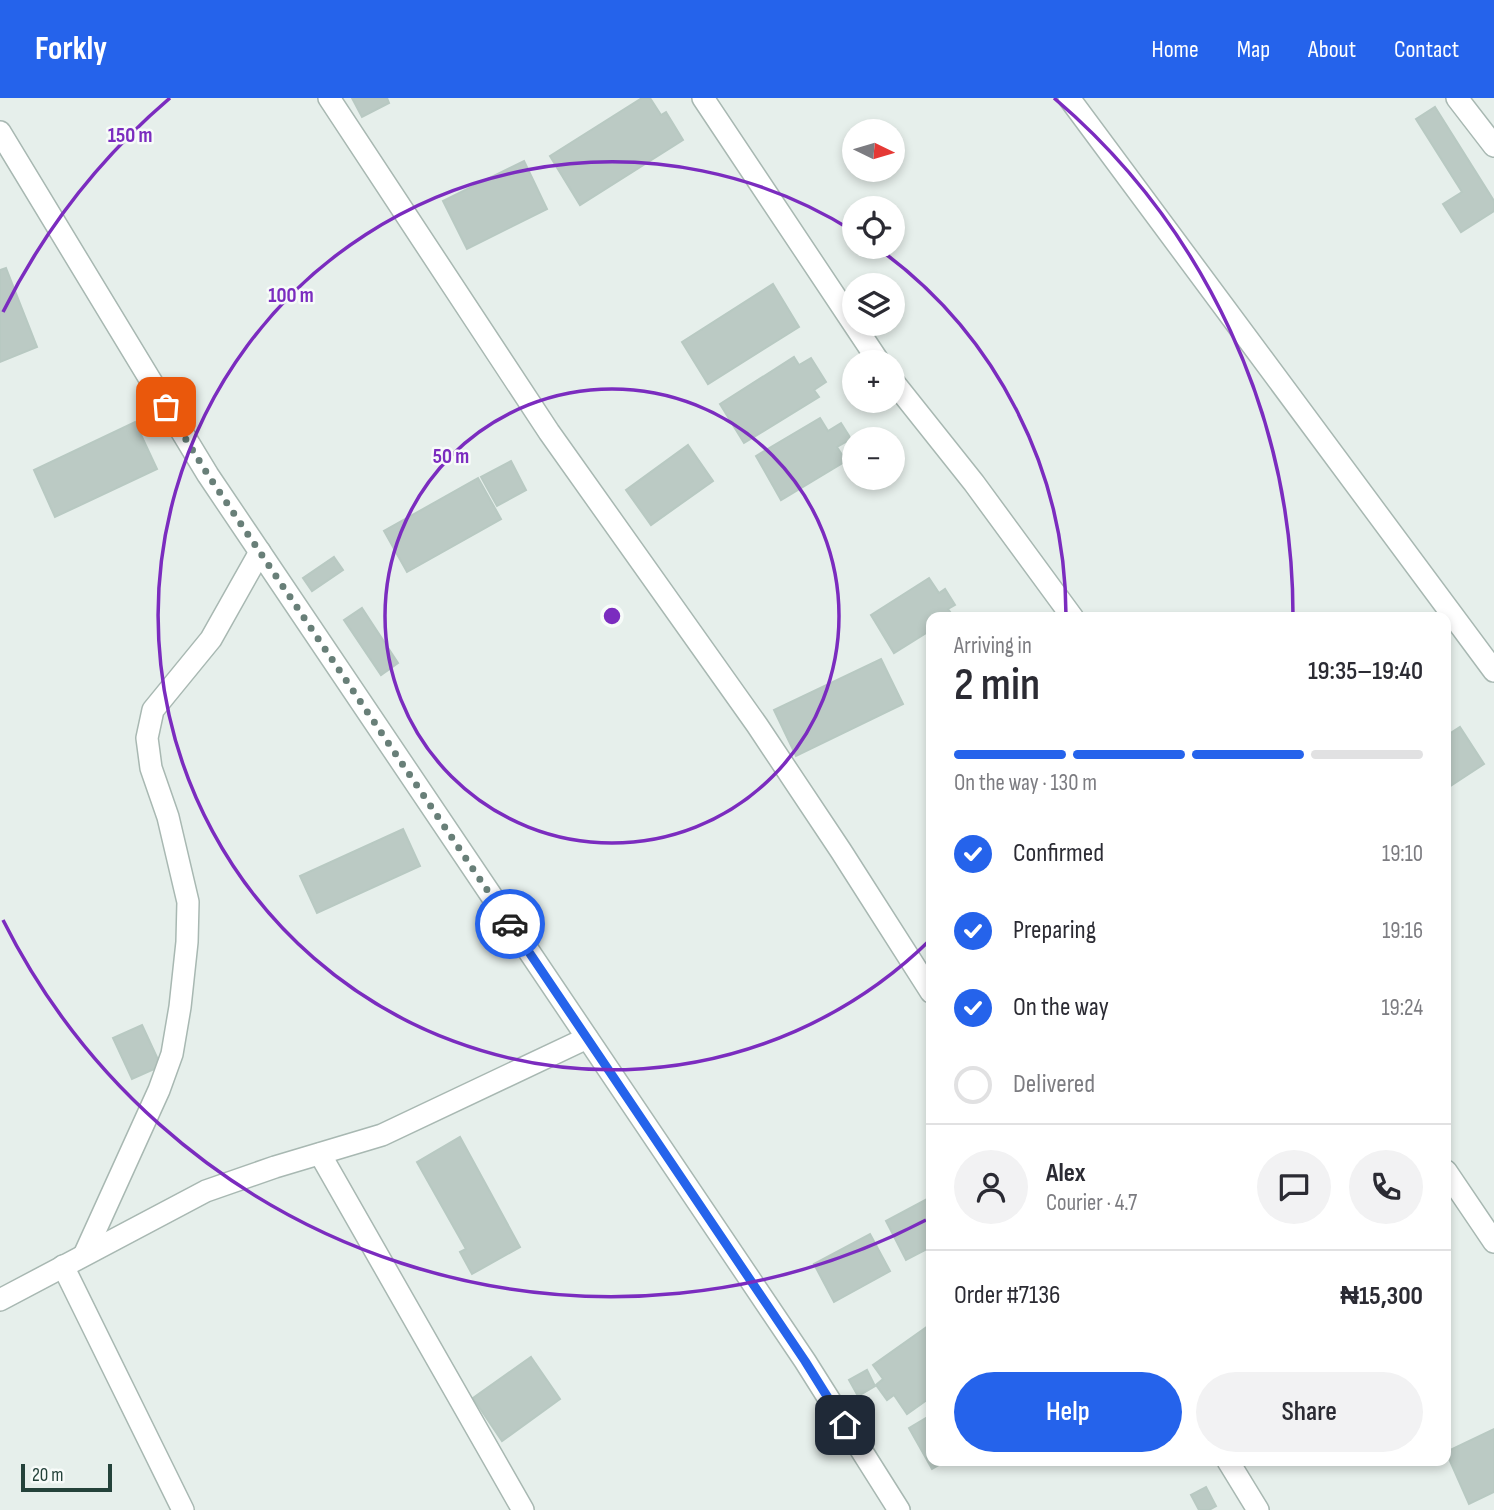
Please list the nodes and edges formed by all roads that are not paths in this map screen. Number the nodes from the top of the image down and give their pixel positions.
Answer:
1 (329, 98) edge
2 (703, 98) edge
3 (1069, 98) edge
4 (1457, 98) edge
5 (0, 132) edge
6 (1494, 146) edge
7 (869, 350) edge
8 (905, 396) edge
9 (260, 552) junction
10 (1069, 612) edge
11 (1450, 612) edge
12 (1451, 613) edge
13 (1494, 671) edge
14 (926, 984) edge
15 (587, 1038) junction
16 (320, 1154) junction
17 (1451, 1178) edge
18 (1494, 1242) edge
19 (85, 1253) junction
20 (64, 1266) junction
21 (0, 1300) edge
22 (1231, 1466) edge
23 (183, 1510) edge
24 (523, 1510) edge
25 (899, 1510) edge
26 (1258, 1510) edge

1 - 14 street
2 - 7 street
3 - 11 street
4 - 6 street
5 - 9 street
8 - 10 street
9 - 15 street
9 - 19 street
12 - 13 street
15 - 16 street
15 - 25 street
16 - 19 street
16 - 24 street
17 - 18 street
19 - 20 street
20 - 21 street
20 - 23 street
22 - 26 street

